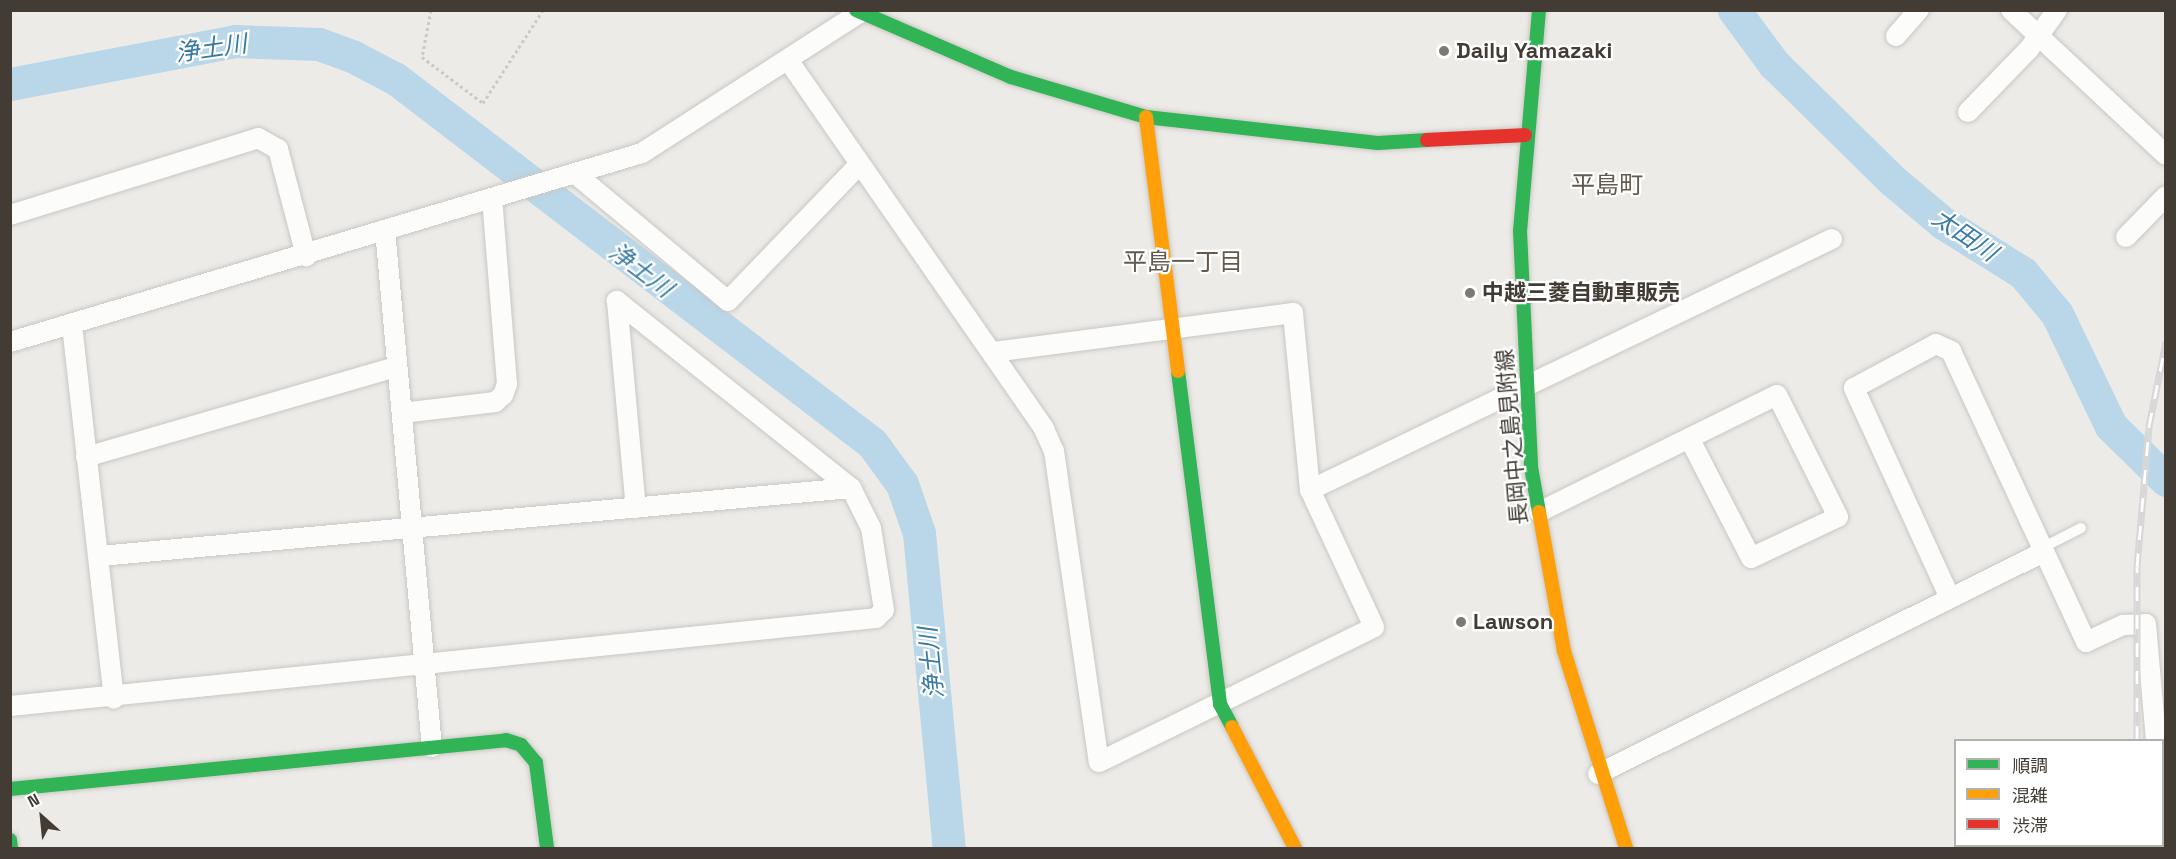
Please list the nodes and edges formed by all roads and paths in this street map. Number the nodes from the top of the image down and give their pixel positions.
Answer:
1 (431, 10) edge
2 (543, 10) edge
3 (1539, 10) edge
4 (1919, 10) edge
5 (2011, 10) edge
6 (2056, 10) edge
7 (860, 11) edge
8 (2037, 35) junction
9 (1896, 36) dead end
10 (788, 60) junction
11 (1968, 112) dead end
12 (1146, 117) junction
13 (1525, 135) junction
14 (2166, 155) edge
15 (857, 167) junction
16 (578, 176) junction
17 (2166, 196) edge
18 (497, 198) junction
19 (10, 215) edge
20 (385, 230) junction
21 (2126, 237) dead end
22 (1832, 239) dead end
23 (306, 256) junction
24 (72, 325) junction
25 (1174, 327) junction
26 (10, 342) edge
27 (993, 352) junction
28 (396, 367) junction
29 (1525, 391) junction
30 (402, 413) junction
31 (1689, 438) junction
32 (86, 457) junction
33 (851, 488) junction
34 (1310, 490) junction
35 (636, 508) junction
36 (1539, 512) junction
37 (2081, 528) dead end
38 (411, 529) junction
39 (2040, 551) junction
40 (100, 556) junction
41 (1950, 598) junction
42 (425, 666) junction
43 (114, 699) junction
44 (1220, 704) junction
45 (10, 706) edge
46 (2156, 739) edge
47 (432, 747) junction
48 (1598, 774) junction
49 (10, 789) edge
50 (10, 840) edge
51 (11, 849) edge
52 (547, 849) edge
53 (1295, 849) edge
54 (1626, 849) edge

1 - 2 path
3 - 13 street, 長岡中之島見附線
4 - 9 street
5 - 8 street
6 - 8 street
7 - 10 street
7 - 12 street
8 - 11 street
8 - 14 street
10 - 15 street
10 - 16 street
12 - 13 street
12 - 25 street
13 - 29 street, 長岡中之島見附線
15 - 16 street
15 - 27 street
16 - 18 street
17 - 21 street
18 - 20 street
18 - 30 street
19 - 23 street
20 - 23 street
20 - 28 street
22 - 29 street
23 - 24 street
24 - 26 street
24 - 32 street
25 - 27 street
25 - 34 street
25 - 44 street
27 - 44 street
28 - 30 street
28 - 32 street
29 - 34 street
29 - 36 street, 長岡中之島見附線
30 - 38 street
31 - 31 street
31 - 36 street
32 - 40 street
33 - 35 street
33 - 35 street
33 - 42 street
34 - 44 street
35 - 38 street
36 - 48 street, 長岡中之島見附線
37 - 39 lane
38 - 40 street
38 - 42 street
39 - 41 street
39 - 41 street
39 - 46 street
40 - 43 street
41 - 48 street
42 - 43 street
42 - 47 street
43 - 45 street
44 - 53 street
47 - 49 street
47 - 52 street
48 - 54 street, 長岡中之島見附線
50 - 51 street

